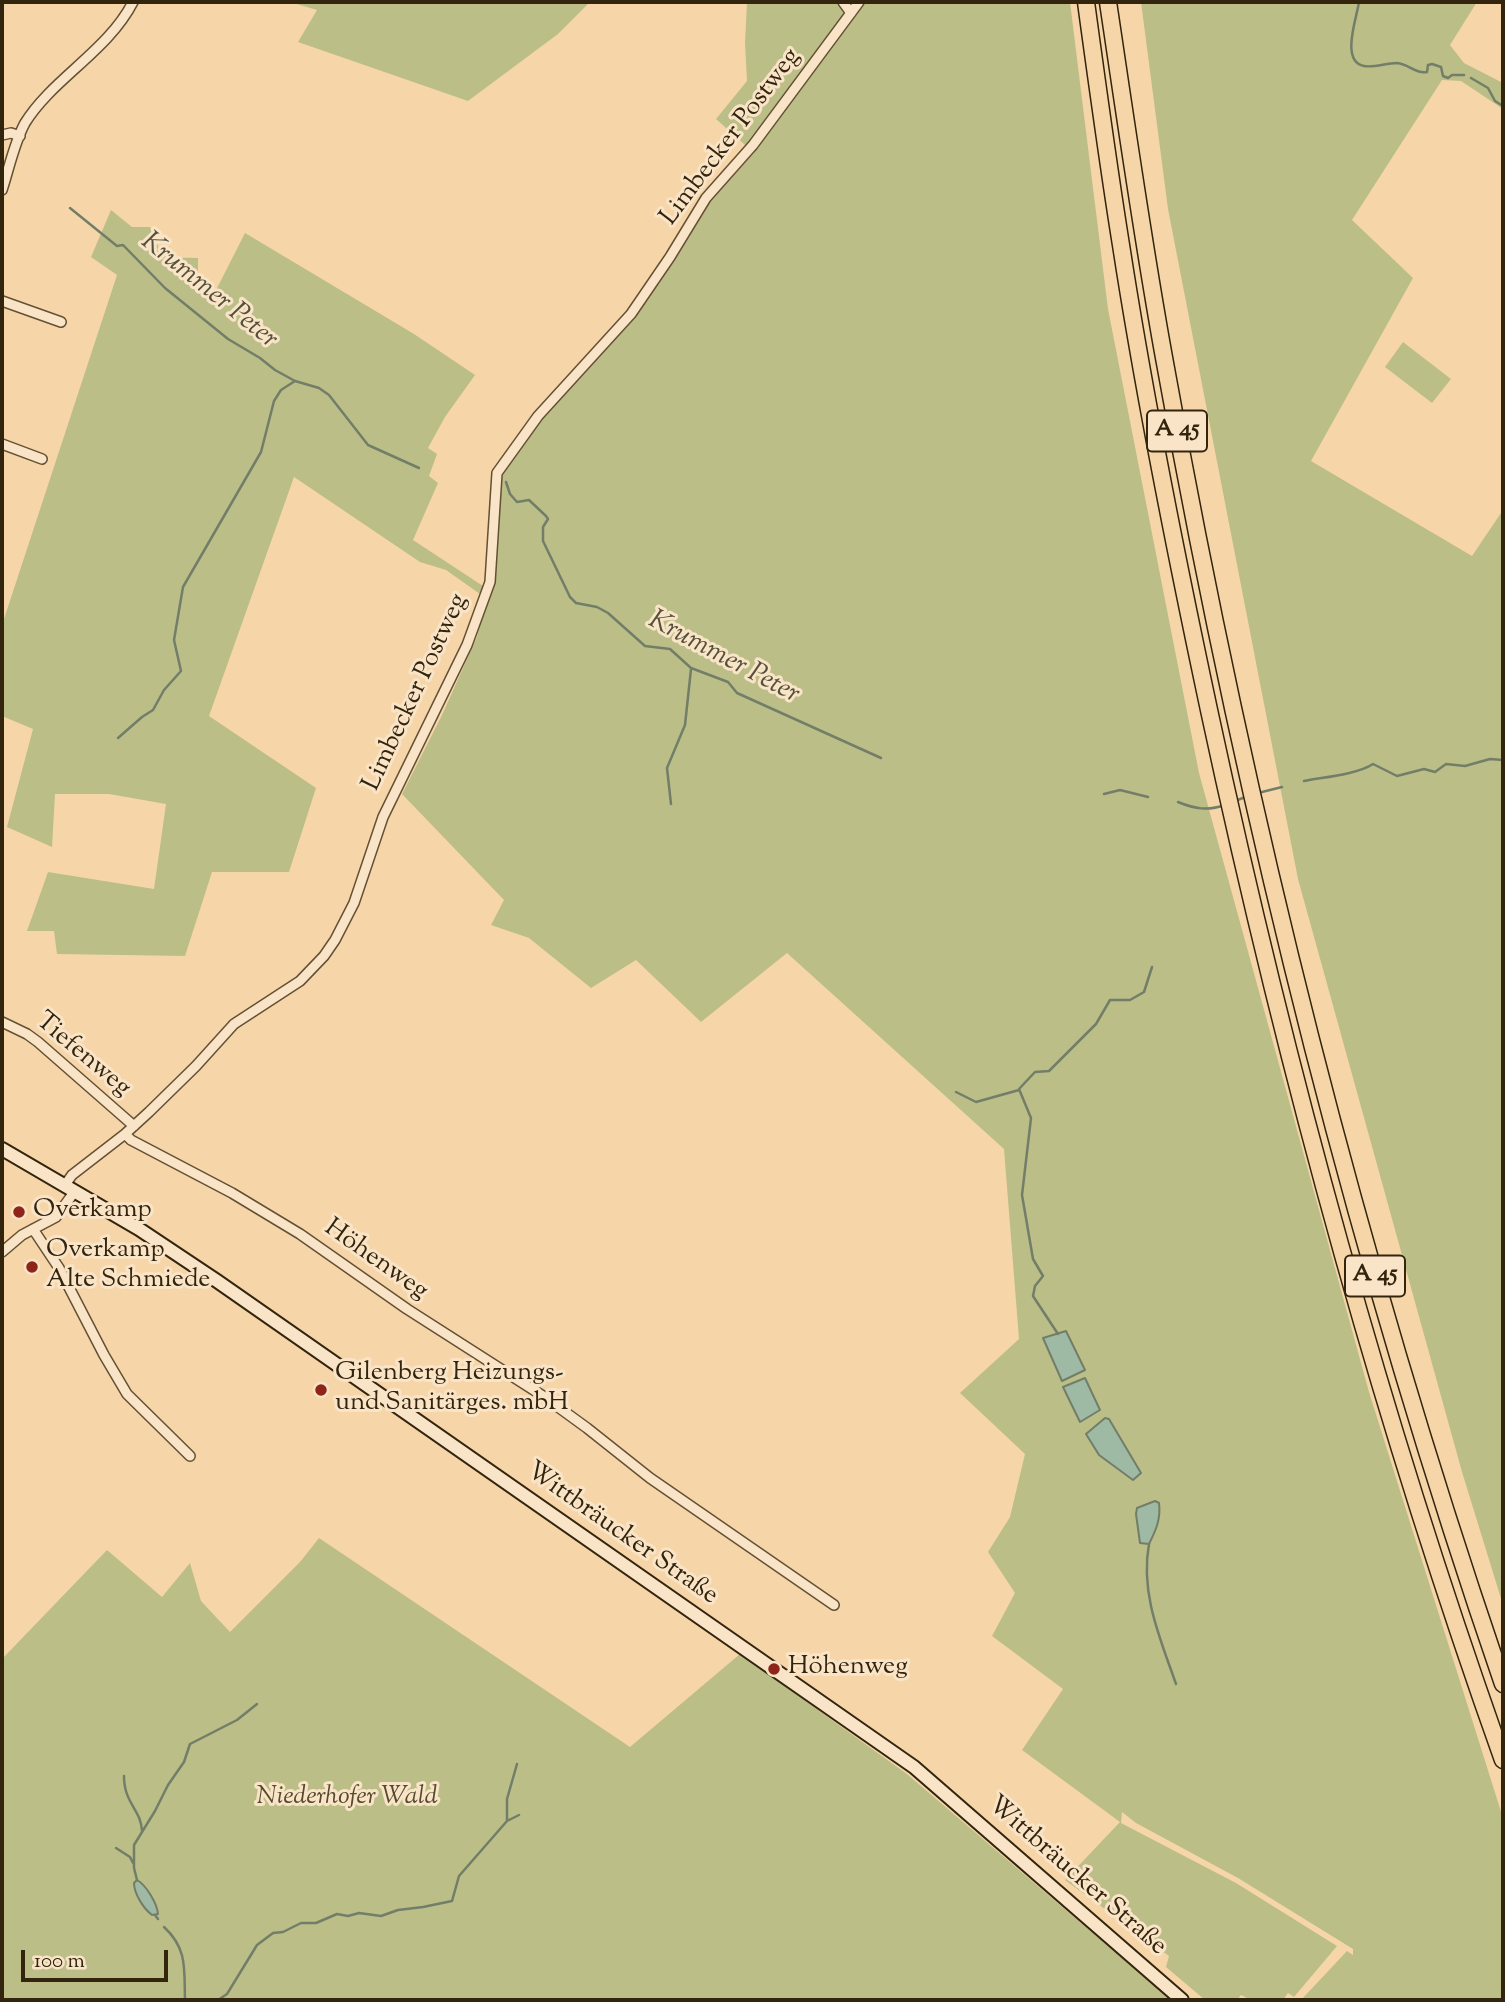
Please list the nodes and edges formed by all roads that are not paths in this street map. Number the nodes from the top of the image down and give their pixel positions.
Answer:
1 (133, 2) edge
2 (843, 2) edge
3 (859, 2) edge
4 (1086, 2) edge
5 (1108, 2) edge
6 (851, 13) junction
7 (2, 135) edge
8 (20, 136) junction
9 (3, 185) edge
10 (2, 300) edge
11 (61, 321) dead end
12 (2, 444) edge
13 (43, 459) dead end
14 (2, 1022) edge
15 (134, 1126) junction
16 (125, 1135) junction
17 (2, 1149) edge
18 (70, 1188) junction
19 (33, 1229) junction
20 (2, 1252) edge
21 (190, 1456) dead end
22 (834, 1605) dead end
23 (1503, 1684) edge
24 (1503, 1760) edge
25 (1182, 2000) edge

1 - 8 street
2 - 6 street
3 - 6 street, Limbecker Postweg
4 - 24 highway, A 45
5 - 23 highway, A 45
6 - 15 street, Limbecker Postweg
7 - 8 street
8 - 9 street
10 - 11 street
12 - 13 street
14 - 15 street, Tiefenweg
15 - 16 street, Limbecker Postweg
16 - 18 street, Limbecker Postweg
16 - 22 street, Höhenweg
17 - 18 main road, Wittbräucker Straße
18 - 19 street, Limbecker Postweg
18 - 25 main road, Wittbräucker Straße
19 - 20 street, Limbecker Postweg
19 - 21 street

